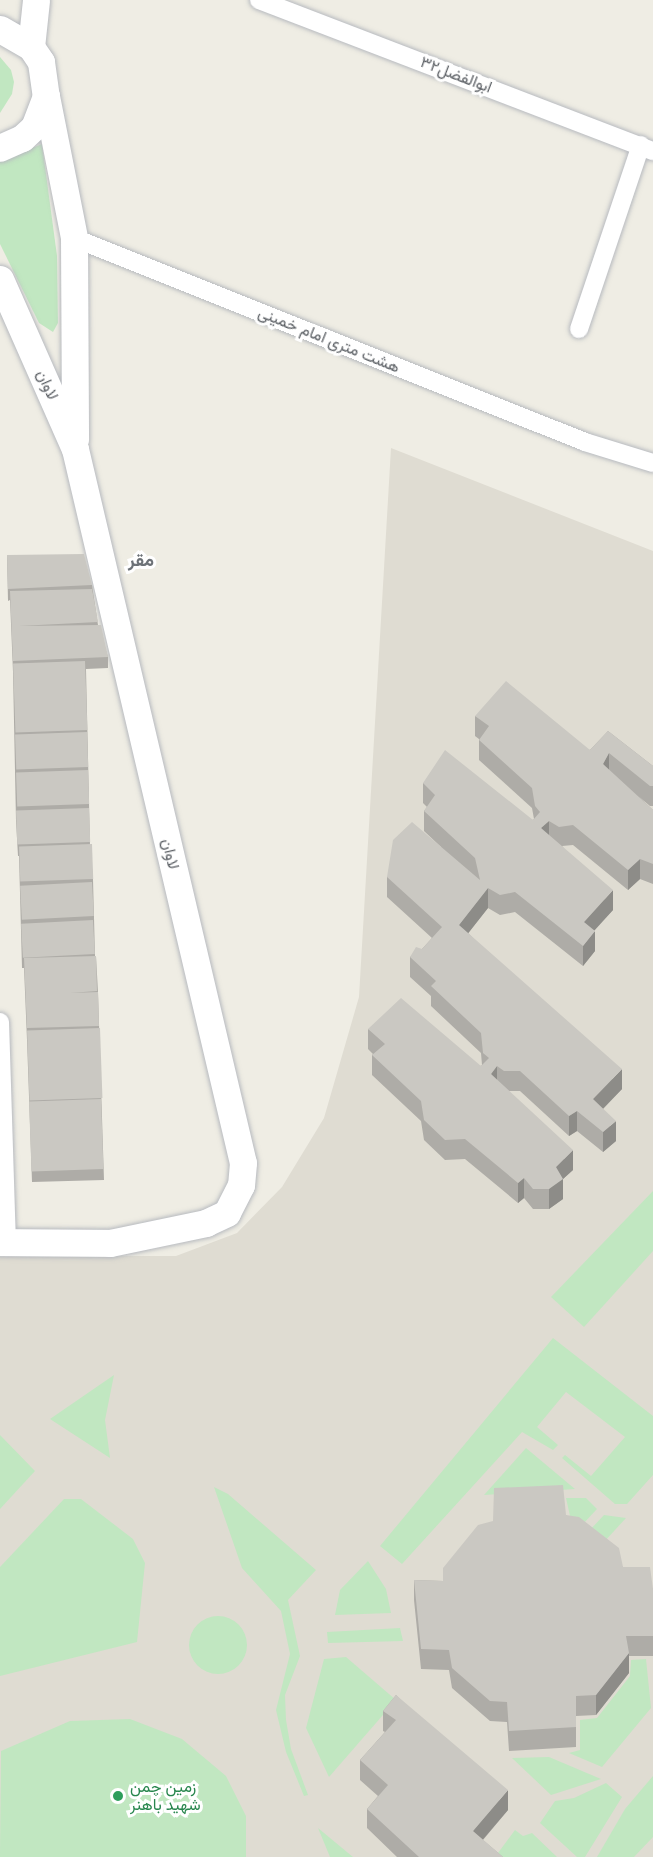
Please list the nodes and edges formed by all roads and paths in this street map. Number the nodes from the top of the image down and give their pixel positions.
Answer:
1 (36, 0) edge
2 (259, 0) edge
3 (0, 29) edge
4 (31, 47) junction
5 (46, 96) junction
6 (0, 148) edge
7 (647, 148) edge
8 (74, 238) junction
9 (0, 279) edge
10 (579, 329) dead end
11 (75, 449) junction
12 (653, 463) edge
13 (0, 1022) edge
14 (3, 1242) edge

1 - 4 street
2 - 7 street, ابوالفضل۳۲
3 - 4 street
4 - 5 street
5 - 6 street
5 - 8 street
7 - 10 street
8 - 11 street
8 - 12 street, هشت متری امام خمینی
9 - 11 street, لاوان
11 - 14 street, لاوان
13 - 14 street

